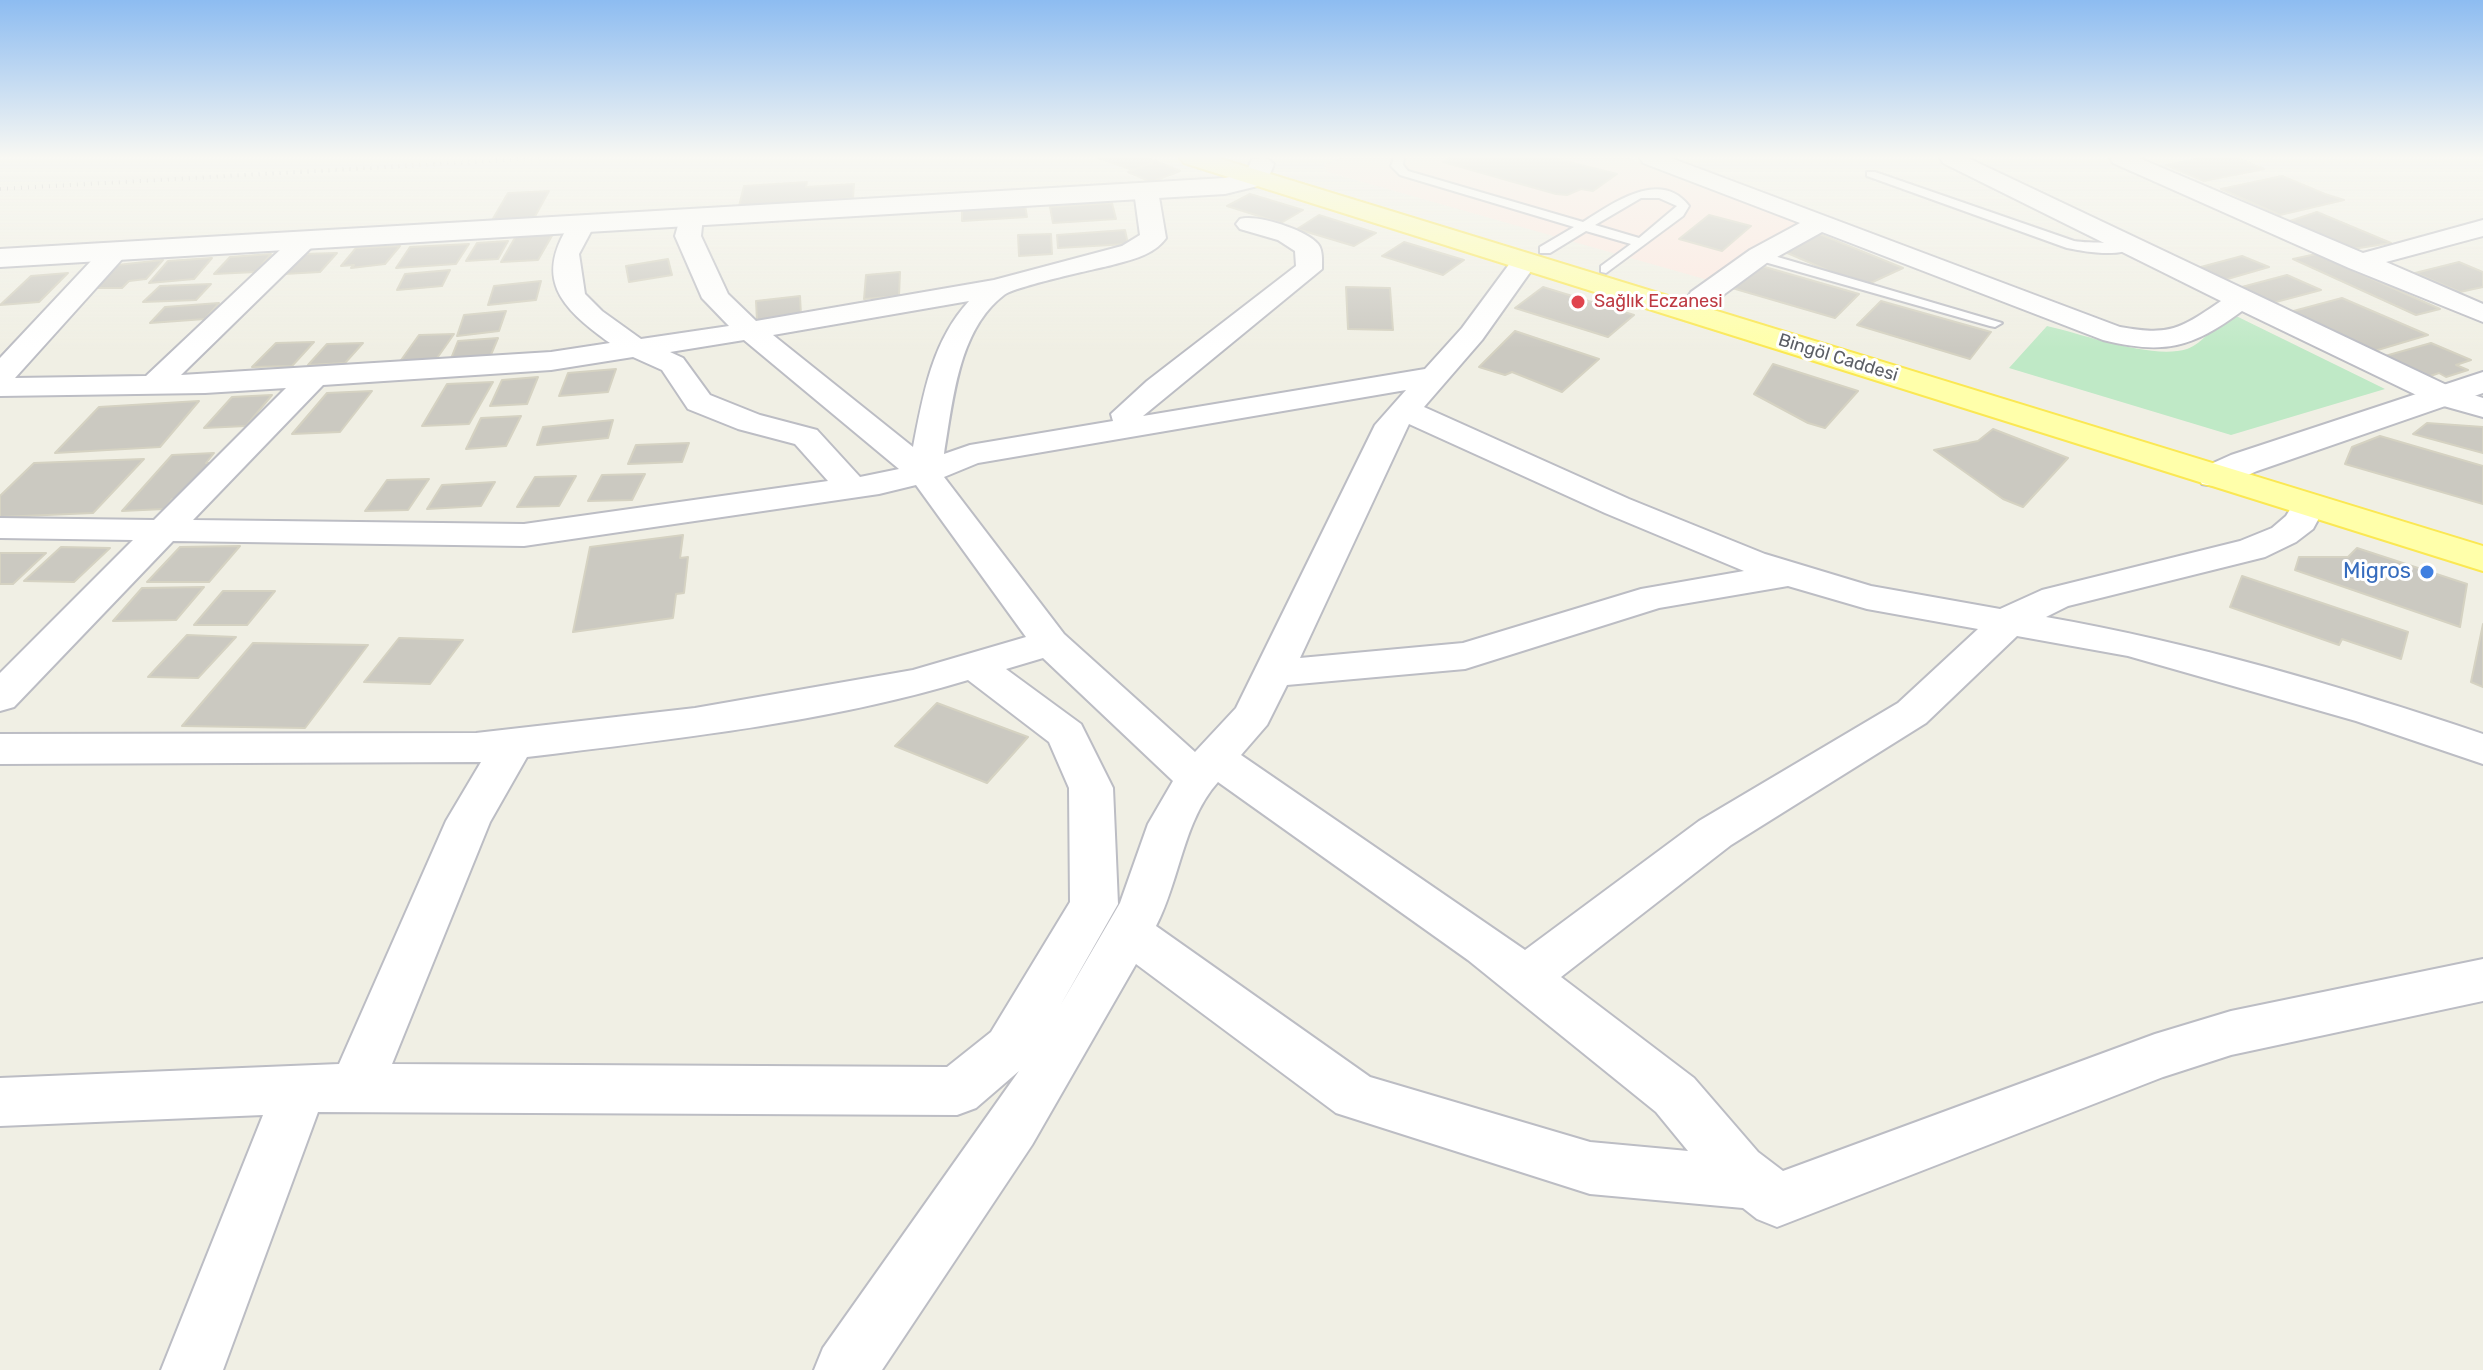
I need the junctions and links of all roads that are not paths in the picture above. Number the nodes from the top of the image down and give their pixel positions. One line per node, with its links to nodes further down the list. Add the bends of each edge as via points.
1 (610, 222): 12 (street)
2 (690, 222): 30 (street, via 688,236 716,298)
3 (1151, 222): 25 (street, via 1153,238 1131,252)
4 (1428, 222): 20 (main road, Bingöl Caddesi)
5 (1573, 222): 14 (lane)
6 (1593, 222): 14 (lane)
7 (1667, 222): 17 (lane)
8 (2007, 222): 18 (lane, via 2072,245)
9 (2082, 222): 18 (street)
10 (2267, 222): 23 (street)
11 (1820, 223): 21 (street); 27 (street, via 2128,338 2185,339)
12 (582, 224): 16 (street); 31 (street, via 566,254 572,296)
13 (1249, 224): 41 (street, via 1287,235 1308,248 1309,269 1127,414)
14 (1587, 226): 17 (lane); 20 (lane)
15 (2483, 228): 23 (street)
16 (307, 238): 19 (street); 36 (street)
17 (1639, 242): 24 (lane)
18 (2131, 246): 27 (street)
19 (115, 251): 22 (street); 32 (street)
20 (1535, 256): 24 (main road, Bingöl Caddesi); 33 (street); 42 (main road, Bingöl Caddesi)
21 (1759, 256): 26 (street); 29 (lane)
22 (0, 258)
23 (2358, 262): 28 (street)
24 (1606, 269): 26 (main road, Bingöl Caddesi)
25 (996, 288): 30 (street); 43 (street, via 966,321 942,376)
26 (1701, 298): 42 (main road, Bingöl Caddesi)
27 (2240, 300): 38 (street)
28 (2483, 314)
29 (1995, 323)
30 (750, 331): 31 (street); 43 (street)
31 (634, 347): 34 (street, via 551,361); 44 (street, via 673,364 699,402 806,437)
32 (0, 376)
33 (1434, 376): 40 (street); 41 (street)
34 (314, 377): 36 (street); 47 (street)
35 (2483, 382): 38 (street)
36 (154, 385): 37 (street)
37 (0, 387)
38 (2444, 396): 39 (street); 42 (street)
39 (2483, 408)
40 (1404, 410): 50 (street, via 1617,506); 54 (street, via 1391,425)
41 (1130, 428): 43 (street, via 970,455)
42 (2230, 469): 45 (main road, Bingöl Caddesi); 48 (main road, Bingöl Caddesi)
43 (924, 473): 44 (street); 52 (street)
44 (852, 488): 47 (street, via 524,535)
45 (2309, 505): 49 (main road, Bingöl Caddesi); 51 (street, via 2301,522 2252,549 2055,598)
46 (0, 528): 47 (street)
47 (165, 528): 55 (street)
48 (2483, 536)
49 (2483, 559)
50 (1792, 574): 51 (street, via 1867,597); 54 (street, via 1654,597 1465,656)
51 (2007, 623): 58 (street, via 2130,644 2370,711); 61 (street, via 1912,713 1715,833)
52 (1050, 643): 53 (street); 59 (street)
53 (974, 665): 56 (street, via 914,683 695,722); 63 (street, via 1066,734 1091,788 1094,904 1009,1048 957,1091)
54 (1273, 673): 59 (street, via 1253,715)
55 (0, 697)
56 (514, 743): 57 (street, via 460,748); 63 (street, via 468,821)
57 (0, 749)
58 (2483, 749)
59 (1205, 768): 60 (street, via 1170,824 1143,905); 61 (street, via 1485,946)
60 (1128, 932): 66 (street, via 1355,1096 1590,1168); 68 (street, via 1013,1128)
61 (1525, 977): 66 (street, via 1675,1095)
62 (2483, 980): 66 (street, via 2307,1015 2155,1057 1777,1200)
63 (356, 1087): 64 (street)
64 (300, 1089): 65 (street); 67 (street)
65 (0, 1102)
66 (1755, 1183)
67 (192, 1370)
68 (845, 1370)

